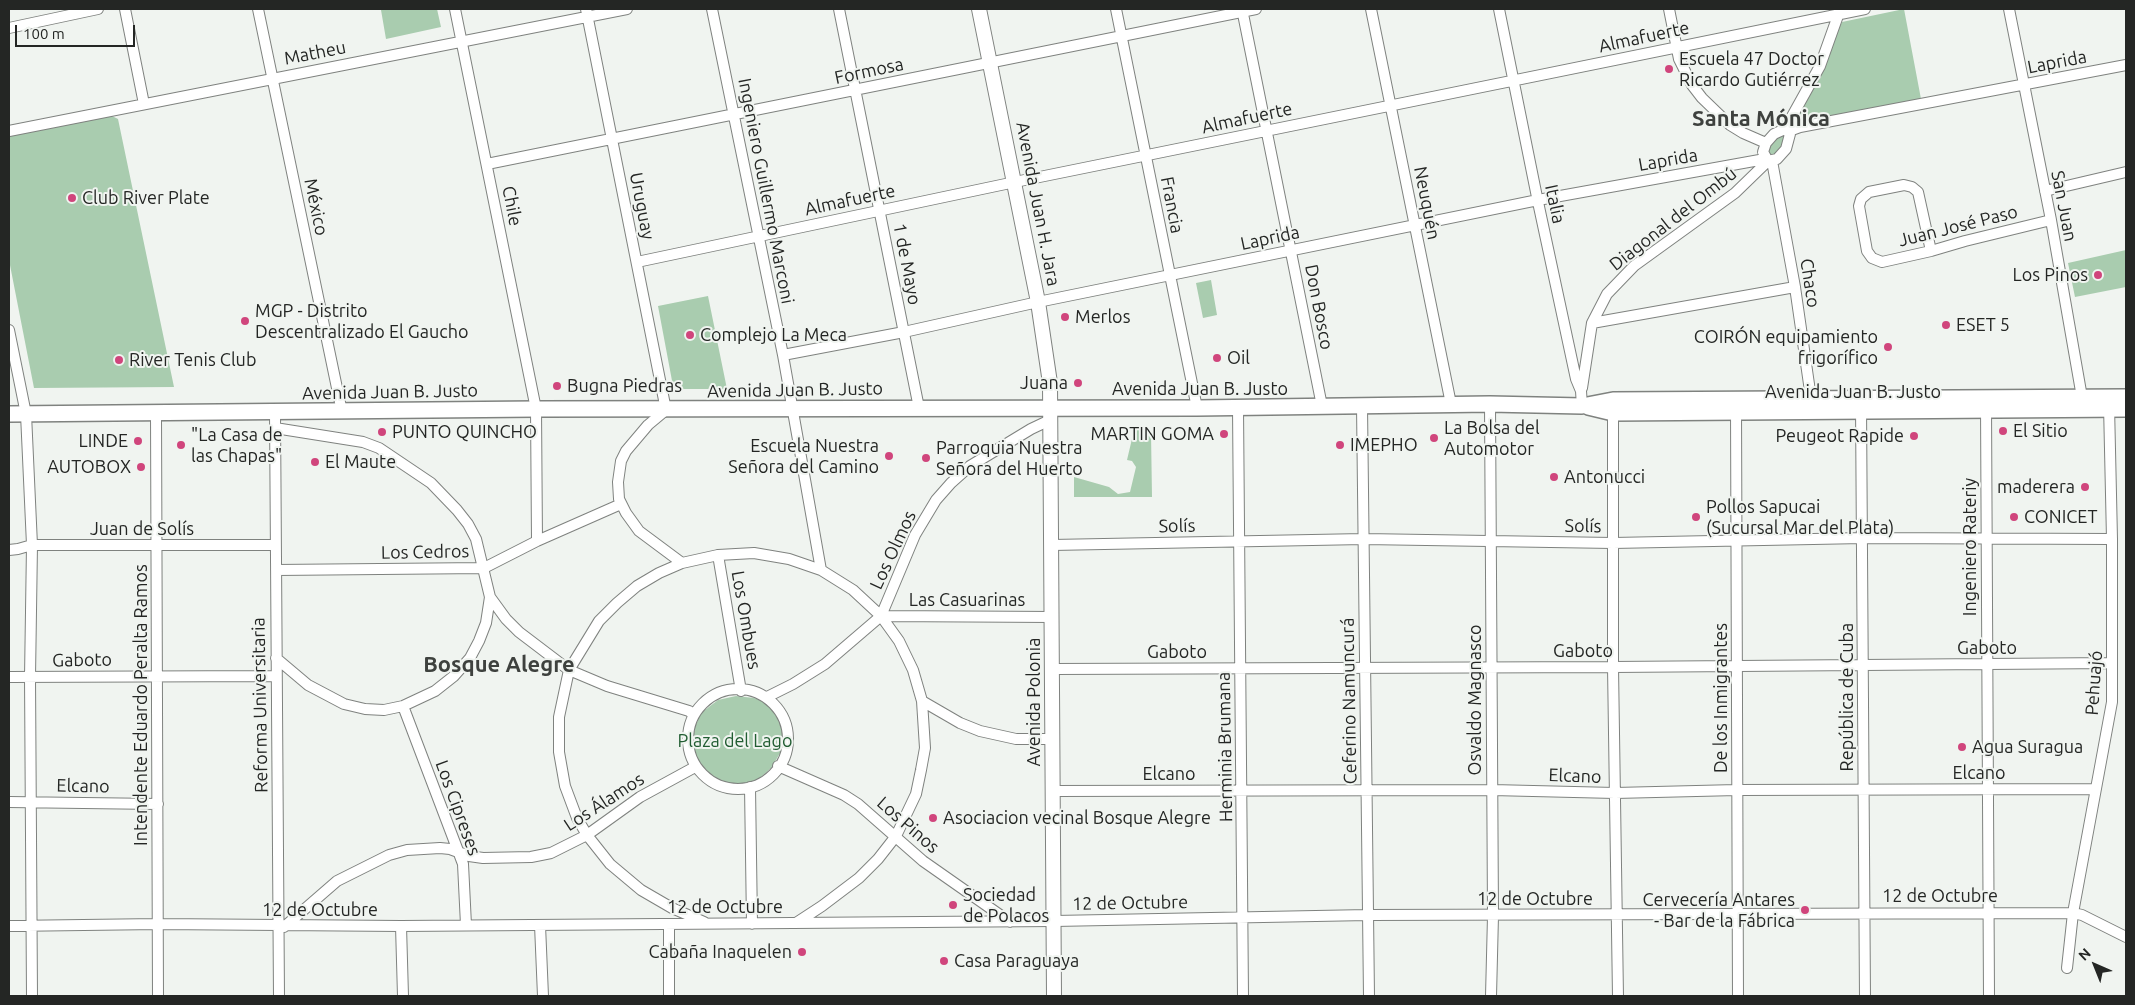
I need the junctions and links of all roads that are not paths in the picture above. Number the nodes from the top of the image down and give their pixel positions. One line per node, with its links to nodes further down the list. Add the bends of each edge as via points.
1 (98, 9): 21 (street)
2 (125, 9): 31 (street)
3 (258, 9): 27 (street, México)
4 (455, 9): 23 (street, Chile)
5 (627, 9): 19 (street, Matheu)
6 (712, 9): 33 (street, Ingeniero Guillermo Marconi)
7 (839, 9): 30 (street, 1 de Mayo)
8 (979, 9): 25 (main road, Avenida Juan H. Jara)
9 (1116, 9): 22 (street, Francia)
10 (1256, 9): 17 (street, Formosa)
11 (1371, 9): 32 (street, Neuquén)
12 (1499, 9): 28 (street, Italia)
13 (1669, 9): 24 (street)
14 (1806, 9): 20 (street)
15 (1865, 9): 18 (street, Almafuerte)
16 (2008, 9): 29 (street, San Juan)
17 (1242, 10): 22 (street, Formosa); 36 (street, Don Bosco)
18 (1839, 11): 20 (street, Almafuerte); 34 (street, Diagonal del Ombú, via 1820,66)
19 (586, 13): 23 (street, Matheu); 37 (street, Uruguay)
20 (1809, 20): 24 (street, Almafuerte)
21 (9, 28)
22 (1121, 36): 25 (street, Formosa); 39 (street, Francia)
23 (461, 41): 27 (street, Matheu); 41 (street, Chile)
24 (1676, 47): 28 (street, Almafuerte); 38 (street, via 1684,72 1702,98 1730,125)
25 (990, 63): 30 (street, Formosa); 43 (main road, Avenida Juan H. Jara)
26 (2126, 65): 29 (street, Laprida)
27 (273, 78): 31 (street, Matheu); 80 (street, México)
28 (1514, 80): 32 (street, Almafuerte); 45 (street, Italia)
29 (2024, 85): 34 (street, Laprida); 44 (street, San Juan)
30 (856, 90): 33 (street, Formosa); 46 (street, 1 de Mayo)
31 (144, 104): 35 (street, Matheu)
32 (1391, 105): 36 (street, Almafuerte); 48 (street, Neuquén)
33 (734, 115): 37 (street, Formosa); 49 (street, Ingeniero Guillermo Marconi)
34 (1787, 130): 38 (street, Diagonal del Ombú, via 1774,134); 40 (street, Diagonal del Ombú, via 1789,141 1786,149 1781,156)
35 (9, 131)
36 (1267, 131): 39 (street, Almafuerte); 50 (street, Don Bosco)
37 (612, 140): 41 (street, Formosa); 52 (street, Uruguay)
38 (1766, 143): 40 (street, via 1762,152)
39 (1145, 156): 43 (street, Almafuerte); 53 (street, Francia)
40 (1768, 160): 45 (street, Laprida); 54 (street, Chaco); 56 (street, Diagonal del Ombú, via 1735,193 1618,281 1602,301)
41 (487, 164): 75 (street, Chile)
42 (2126, 172): 44 (street)
43 (1015, 182): 46 (street, Almafuerte); 55 (main road, Avenida Juan H. Jara)
44 (2045, 191): 47 (street, San Juan)
45 (1538, 200): 48 (street, Laprida); 61 (street, Italia)
46 (880, 210): 49 (street, Almafuerte); 58 (street, 1 de Mayo)
47 (2051, 220): 51 (street, Juan José Paso); 62 (street, San Juan)
48 (1415, 225): 50 (street, Laprida); 64 (street, Neuquén)
49 (758, 236): 52 (street, Almafuerte); 59 (street, Ingeniero Guillermo Marconi)
50 (1291, 251): 53 (street, Laprida); 70 (street, Don Bosco)
51 (1931, 251): 51 (street, Juan José Paso, via 1918,192 1912,186 1869,192 1862,198 1859,206 1867,251 1872,258 1882,262)
52 (636, 262): 78 (street, Uruguay)
53 (1170, 276): 55 (street, Laprida); 73 (street, Francia)
54 (1795, 287): 56 (street); 68 (street, Chaco)
55 (1038, 302): 58 (street, Laprida); 85 (main road, Avenida Juan H. Jara, via 1050,383)
56 (1592, 323): 61 (street, Diagonal del Ombú)
57 (9, 330): 84 (street)
58 (904, 332): 59 (street, Laprida); 72 (street, 1 de Mayo)
59 (782, 355): 76 (street, Ingeniero Guillermo Marconi)
60 (2126, 397): 63 (main road, Avenida Juan B. Justo)
61 (1581, 398): 65 (main road, Avenida Juan B. Justo); 67 (main road, Avenida Juan B. Justo); 81 (main road, Avenida Juan B. Justo)
62 (2083, 403): 63 (main road, Avenida Juan B. Justo); 66 (main road, Avenida Juan B. Justo)
63 (2109, 403): 77 (main road, Avenida Juan B. Justo); 92 (street, Pehuajó)
64 (1451, 404): 65 (main road, Avenida Juan B. Justo); 71 (main road, Avenida Juan B. Justo)
65 (1490, 404): 93 (street, Osvaldo Magnasco)
66 (1986, 404): 69 (main road, Avenida Juan B. Justo); 89 (street, Ingeniero Rateriy)
67 (1736, 405): 68 (main road, Avenida Juan B. Justo); 81 (main road, Avenida Juan B. Justo); 91 (street, De los Inmigrantes)
68 (1812, 405): 69 (main road, Avenida Juan B. Justo)
69 (1861, 405): 88 (street, República de Cuba)
70 (1322, 406): 71 (main road, Avenida Juan B. Justo); 74 (main road, Avenida Juan B. Justo)
71 (1362, 406): 90 (street, Ceferino Namuncurá)
72 (919, 408): 76 (main road, Avenida Juan B. Justo); 85 (main road, Avenida Juan B. Justo)
73 (1197, 408): 74 (main road, Avenida Juan B. Justo); 85 (main road, Avenida Juan B. Justo)
74 (1238, 408): 95 (street, Herminia Brumana)
75 (536, 409): 78 (main road, Avenida Juan B. Justo); 80 (main road, Avenida Juan B. Justo); 94 (street, Chile)
76 (792, 409): 78 (main road, Avenida Juan B. Justo); 106 (street, Ingeniero Guillermo Marconi)
77 (2126, 409)
78 (666, 410): 87 (street, via 634,440 621,461 618,482)
79 (275, 412): 80 (main road, Avenida Juan B. Justo); 82 (main road, Avenida Juan B. Justo); 86 (street, Reforma Universitaria)
80 (342, 412)
81 (1614, 412): 96 (street)
82 (156, 413): 84 (main road, Avenida Juan B. Justo); 98 (street, Intendente Eduardo Peralta Ramos)
83 (9, 414): 84 (main road, Avenida Juan B. Justo)
84 (26, 414): 97 (street)
85 (1050, 414): 100 (main road, Avenida Polonia); 108 (street, Los Olmos, via 970,466 936,500 915,535)
86 (275, 428): 99 (street, Reforma Universitaria); 104 (street, via 363,442 379,448 417,472 468,524)
87 (621, 504): 94 (street, Los Cedros); 103 (street, via 639,531)
88 (1863, 538): 89 (street, Solís); 91 (street, Solís); 113 (street, República de Cuba)
89 (1986, 538): 92 (street, Solís); 112 (street, Ingeniero Rateriy)
90 (1364, 539): 93 (street, Solís); 95 (street, Solís); 115 (street, Ceferino Namuncurá)
91 (1736, 539): 96 (street, Solís); 114 (street, De los Inmigrantes)
92 (2112, 539): 111 (street, Pehuajó)
93 (1490, 540): 96 (street, Solís); 116 (street, Osvaldo Magnasco)
94 (537, 541): 104 (street, Los Cedros)
95 (1240, 541): 100 (street, Solís); 117 (street, Herminia Brumana)
96 (1613, 543): 118 (street)
97 (32, 545): 98 (street, Juan de Solís); 101 (street, Juan de Solís); 124 (street)
98 (156, 545): 99 (street, Juan de Solís); 121 (street, Intendente Eduardo Peralta Ramos)
99 (276, 545): 105 (street, Reforma Universitaria)
100 (1052, 545): 109 (main road, Avenida Polonia)
101 (9, 550)
102 (718, 554): 103 (street); 106 (street, via 772,555); 125 (street, Los Ombues)
103 (682, 563): 120 (street, via 637,586 617,603 599,621)
104 (484, 568): 105 (street, Los Cedros); 107 (street)
105 (276, 570): 110 (street, Reforma Universitaria)
106 (821, 570): 108 (street, via 853,590)
107 (490, 597): 120 (street, via 519,632); 128 (street, via 486,623 470,658 435,691)
108 (881, 616): 109 (street, Las Casuarinas); 126 (street, Los Olmos, via 825,664); 127 (street, via 914,670)
109 (1052, 617): 119 (main road, Avenida Polonia)
110 (276, 658): 122 (street, Reforma Universitaria); 128 (street, via 308,685 344,704 384,710)
111 (2112, 663): 112 (street, Gaboto); 134 (street, Pehuajó, via 2112,702)
112 (1987, 664): 113 (street, Gaboto); 140 (street, Ingeniero Rateriy)
113 (1863, 665): 114 (street, Gaboto); 139 (street, República de Cuba)
114 (1737, 666): 118 (street, Gaboto); 138 (street, De los Inmigrantes)
115 (1365, 667): 116 (street, Gaboto); 117 (street, Gaboto); 136 (street, Ceferino Namuncurá)
116 (1491, 667): 118 (street, Gaboto); 137 (street, Osvaldo Magnasco)
117 (1240, 668): 119 (street, Gaboto); 135 (street, Herminia Brumana)
118 (1613, 668): 142 (street)
119 (1053, 669): 130 (main road, Avenida Polonia)
120 (569, 670): 129 (street, via 614,689); 146 (street, via 560,717 559,752 565,786)
121 (157, 676): 122 (street, Gaboto); 124 (street, Gaboto); 145 (street, Intendente Eduardo Peralta Ramos)
122 (276, 676): 169 (street, Reforma Universitaria)
123 (9, 677): 124 (street, Gaboto)
124 (30, 677): 144 (street)
125 (741, 691): 126 (street); 129 (street, via 714,696)
126 (767, 697): 131 (street, via 783,716 789,732 789,742)
127 (922, 701): 130 (street, via 980,731 1016,739); 147 (street, via 925,748 922,770 916,794)
128 (403, 706): 148 (street, Los Cipreses)
129 (694, 715): 132 (street, via 687,741)
130 (1053, 739): 141 (main road, Avenida Polonia)
131 (778, 766): 133 (street, via 764,780); 147 (street, Los Pinos, via 844,795)
132 (695, 767): 133 (street, via 721,786); 146 (street, Los Álamos, via 640,797)
133 (750, 787): 163 (street)
134 (2095, 789): 140 (street, Elcano); 151 (street, Pehuajó)
135 (1242, 790): 136 (street, Elcano); 141 (street, Elcano); 156 (street, Herminia Brumana)
136 (1367, 790): 137 (street, Elcano); 153 (street, Ceferino Namuncurá)
137 (1492, 790): 142 (street, Elcano); 154 (street, Osvaldo Magnasco)
138 (1737, 790): 139 (street, Elcano); 142 (street, Elcano); 152 (street, De los Inmigrantes)
139 (1864, 790): 140 (street, Elcano); 150 (street, República de Cuba)
140 (1988, 790): 149 (street, Ingeniero Rateriy)
141 (1053, 791): 158 (main road, Avenida Polonia)
142 (1615, 793): 155 (street)
143 (9, 802): 144 (street, Elcano)
144 (31, 802): 145 (street, Elcano); 166 (street)
145 (158, 804): 160 (street, Intendente Eduardo Peralta Ramos)
146 (587, 835): 148 (street, Los Álamos, via 531,857 484,858); 162 (street, via 610,864 636,886 672,908)
147 (896, 836): 157 (street, Los Pinos, via 923,861); 159 (street, via 859,878)
148 (459, 852): 168 (street, Los Cipreses, via 464,877); 169 (street, Los Álamos, via 425,848 373,862 337,881)
149 (1988, 912): 150 (street, 12 de Octubre); 151 (street, 12 de Octubre); 185 (street, Ingeniero Rateriy)
150 (1864, 913): 152 (street, 12 de Octubre); 184 (street, República de Cuba)
151 (2073, 913): 170 (street, 12 de Octubre); 171 (street, Pehuajó)
152 (1738, 914): 155 (street, 12 de Octubre); 183 (street, De los Inmigrantes)
153 (1368, 915): 154 (street, 12 de Octubre); 156 (street, 12 de Octubre); 180 (street, Ceferino Namuncurá)
154 (1493, 916): 155 (street, 12 de Octubre); 181 (street, Osvaldo Magnasco)
155 (1618, 916): 182 (street)
156 (1243, 917): 158 (street, 12 de Octubre); 179 (street, Herminia Brumana)
157 (1010, 922): 158 (street, 12 de Octubre); 159 (street, 12 de Octubre)
158 (1054, 922): 178 (main road, Avenida Polonia)
159 (795, 923): 163 (street, 12 de Octubre)
160 (158, 924): 166 (street, 12 de Octubre); 169 (street, 12 de Octubre); 173 (street, Intendente Eduardo Peralta Ramos)
161 (669, 924): 162 (street, 12 de Octubre); 164 (street, 12 de Octubre); 177 (street)
162 (708, 924): 163 (street, 12 de Octubre)
163 (752, 924)
164 (540, 925): 168 (street, 12 de Octubre); 176 (street)
165 (9, 926): 166 (street, 12 de Octubre)
166 (32, 926): 172 (street)
167 (401, 926): 168 (street, 12 de Octubre); 169 (street, 12 de Octubre); 175 (street)
168 (466, 926)
169 (281, 927): 174 (street, Reforma Universitaria)
170 (2126, 937)
171 (2067, 968)
172 (32, 996)
173 (158, 996)
174 (279, 996)
175 (403, 996)
176 (542, 996)
177 (669, 996)
178 (1054, 996)
179 (1243, 996)
180 (1369, 996)
181 (1491, 996)
182 (1618, 996)
183 (1738, 996)
184 (1865, 996)
185 (1989, 996)

